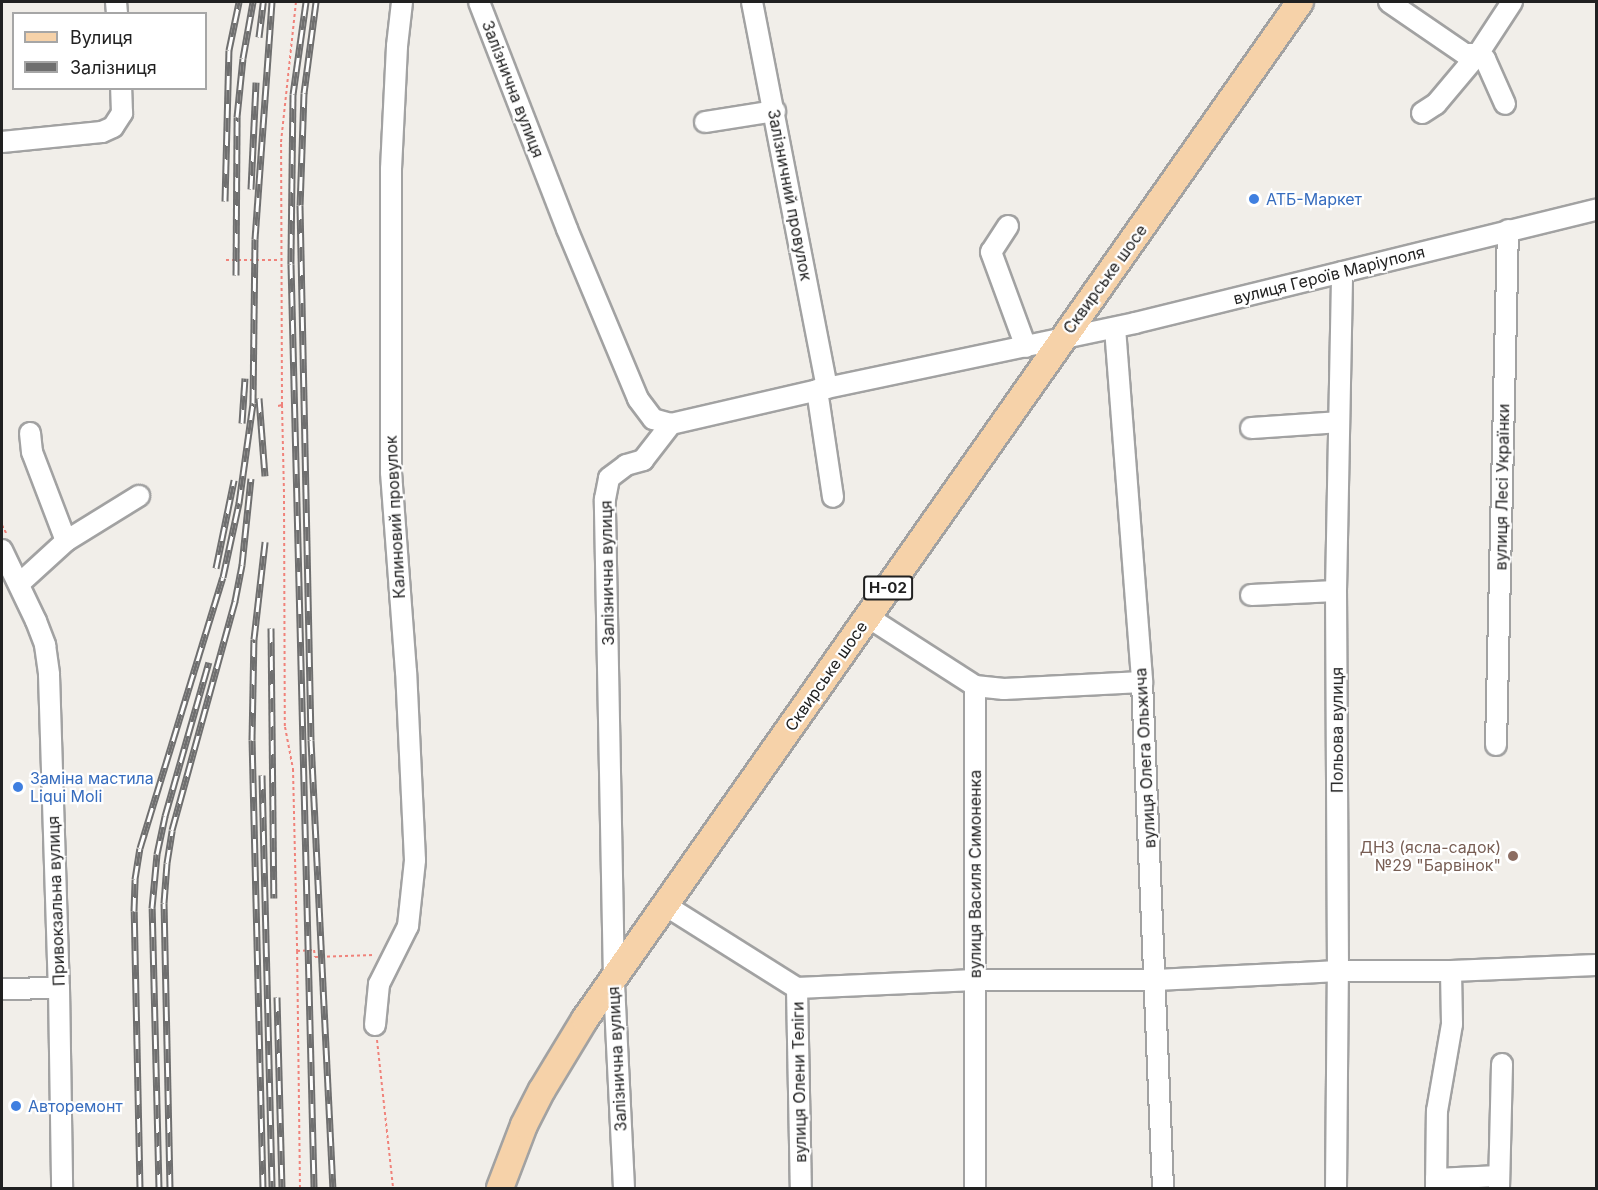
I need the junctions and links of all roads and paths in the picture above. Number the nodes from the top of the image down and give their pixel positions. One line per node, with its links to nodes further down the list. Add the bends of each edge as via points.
1 (296, 2): 19 (path, via 281,142)
2 (402, 2): 42 (street, Калиновий провулок, via 391,169 391,472 415,860 408,926)
3 (479, 2): 26 (street, Залізнична вулиця, via 638,399 653,419)
4 (752, 2): 11 (street, Залізничний провулок)
5 (1300, 2): 22 (main road, Сквирське шосе / Н-02)
6 (1389, 2): 8 (street, via 1465,54)
7 (1512, 2): 8 (street)
8 (1478, 54): 10 (street, via 1485,58); 12 (street, via 1436,104)
9 (120, 90): 14 (street, via 122,113 113,127 102,132)
10 (1505, 104)
11 (775, 111): 13 (street); 24 (street, Залізничний провулок)
12 (1422, 113)
13 (705, 122)
14 (2, 142)
15 (1596, 210): 17 (street, вулиця Героїв Маріуполя)
16 (1008, 226): 23 (street, via 991,252)
17 (1508, 230): 20 (street, вулиця Героїв Маріуполя); 39 (street, вулиця Лесі Українки)
18 (226, 260): 19 (path)
19 (280, 260): 41 (path, via 285,727 293,769)
20 (1342, 272): 21 (street, вулиця Героїв Маріуполя); 25 (street, Польова вулиця)
21 (1114, 328): 22 (street, вулиця Героїв Маріуполя); 37 (street, вулиця Олега Ольжича)
22 (1062, 340): 23 (street); 36 (main road, Сквирське шосе / Н-02)
23 (1026, 347): 24 (street)
24 (822, 389): 26 (street); 30 (street, Залізничний провулок)
25 (1338, 422): 27 (street); 34 (street, Польова вулиця)
26 (671, 424): 48 (street, Залізнична вулиця, via 643,460 626,465 609,478 605,499)
27 (1251, 428)
28 (30, 433): 31 (street, via 32,452)
29 (139, 496): 31 (street)
30 (833, 497)
31 (66, 541): 33 (street)
32 (2, 550): 33 (street, Привокзальна вулиця)
33 (10, 586): 49 (street, Привокзальна вулиця, via 45,645 49,675)
34 (1336, 591): 35 (street); 44 (street, Польова вулиця)
35 (1251, 595)
36 (868, 617): 38 (street); 40 (main road, Сквирське шосе / Н-02)
37 (1142, 682): 38 (street, via 1004,689); 47 (street, вулиця Олега Ольжича)
38 (975, 686): 46 (street, вулиця Василя Симоненка)
39 (1496, 745)
40 (665, 905): 48 (main road, Сквирське шосе / Н-02); 50 (street, вулиця Олени Теліги)
41 (297, 951): 42 (path, via 314,950 315,957); 57 (path)
42 (395, 952): 52 (street, Калиновий провулок, via 379,984)
43 (1596, 965): 45 (street)
44 (1338, 970): 45 (street); 47 (street); 64 (street, Польова вулиця)
45 (1450, 970): 55 (street, via 1452,1024 1437,1111)
46 (975, 980): 47 (street); 50 (street); 62 (street, вулиця Василя Симоненка)
47 (1156, 980): 63 (street, вулиця Олега Ольжича)
48 (614, 981): 59 (main road, Сквирське шосе / Н-02, via 562,1054 542,1090); 60 (street, Залізнична вулиця)
49 (59, 988): 51 (street); 56 (street, Привокзальна вулиця)
50 (796, 988): 61 (street, вулиця Олени Теліги)
51 (2, 989)
52 (375, 1025): 58 (path)
53 (1502, 1064): 54 (street)
54 (1499, 1182): 55 (street)
55 (1436, 1184)
56 (62, 1188)
57 (300, 1188)
58 (393, 1188)
59 (500, 1188)
60 (624, 1188)
61 (801, 1188)
62 (975, 1188)
63 (1163, 1188)
64 (1336, 1188)

